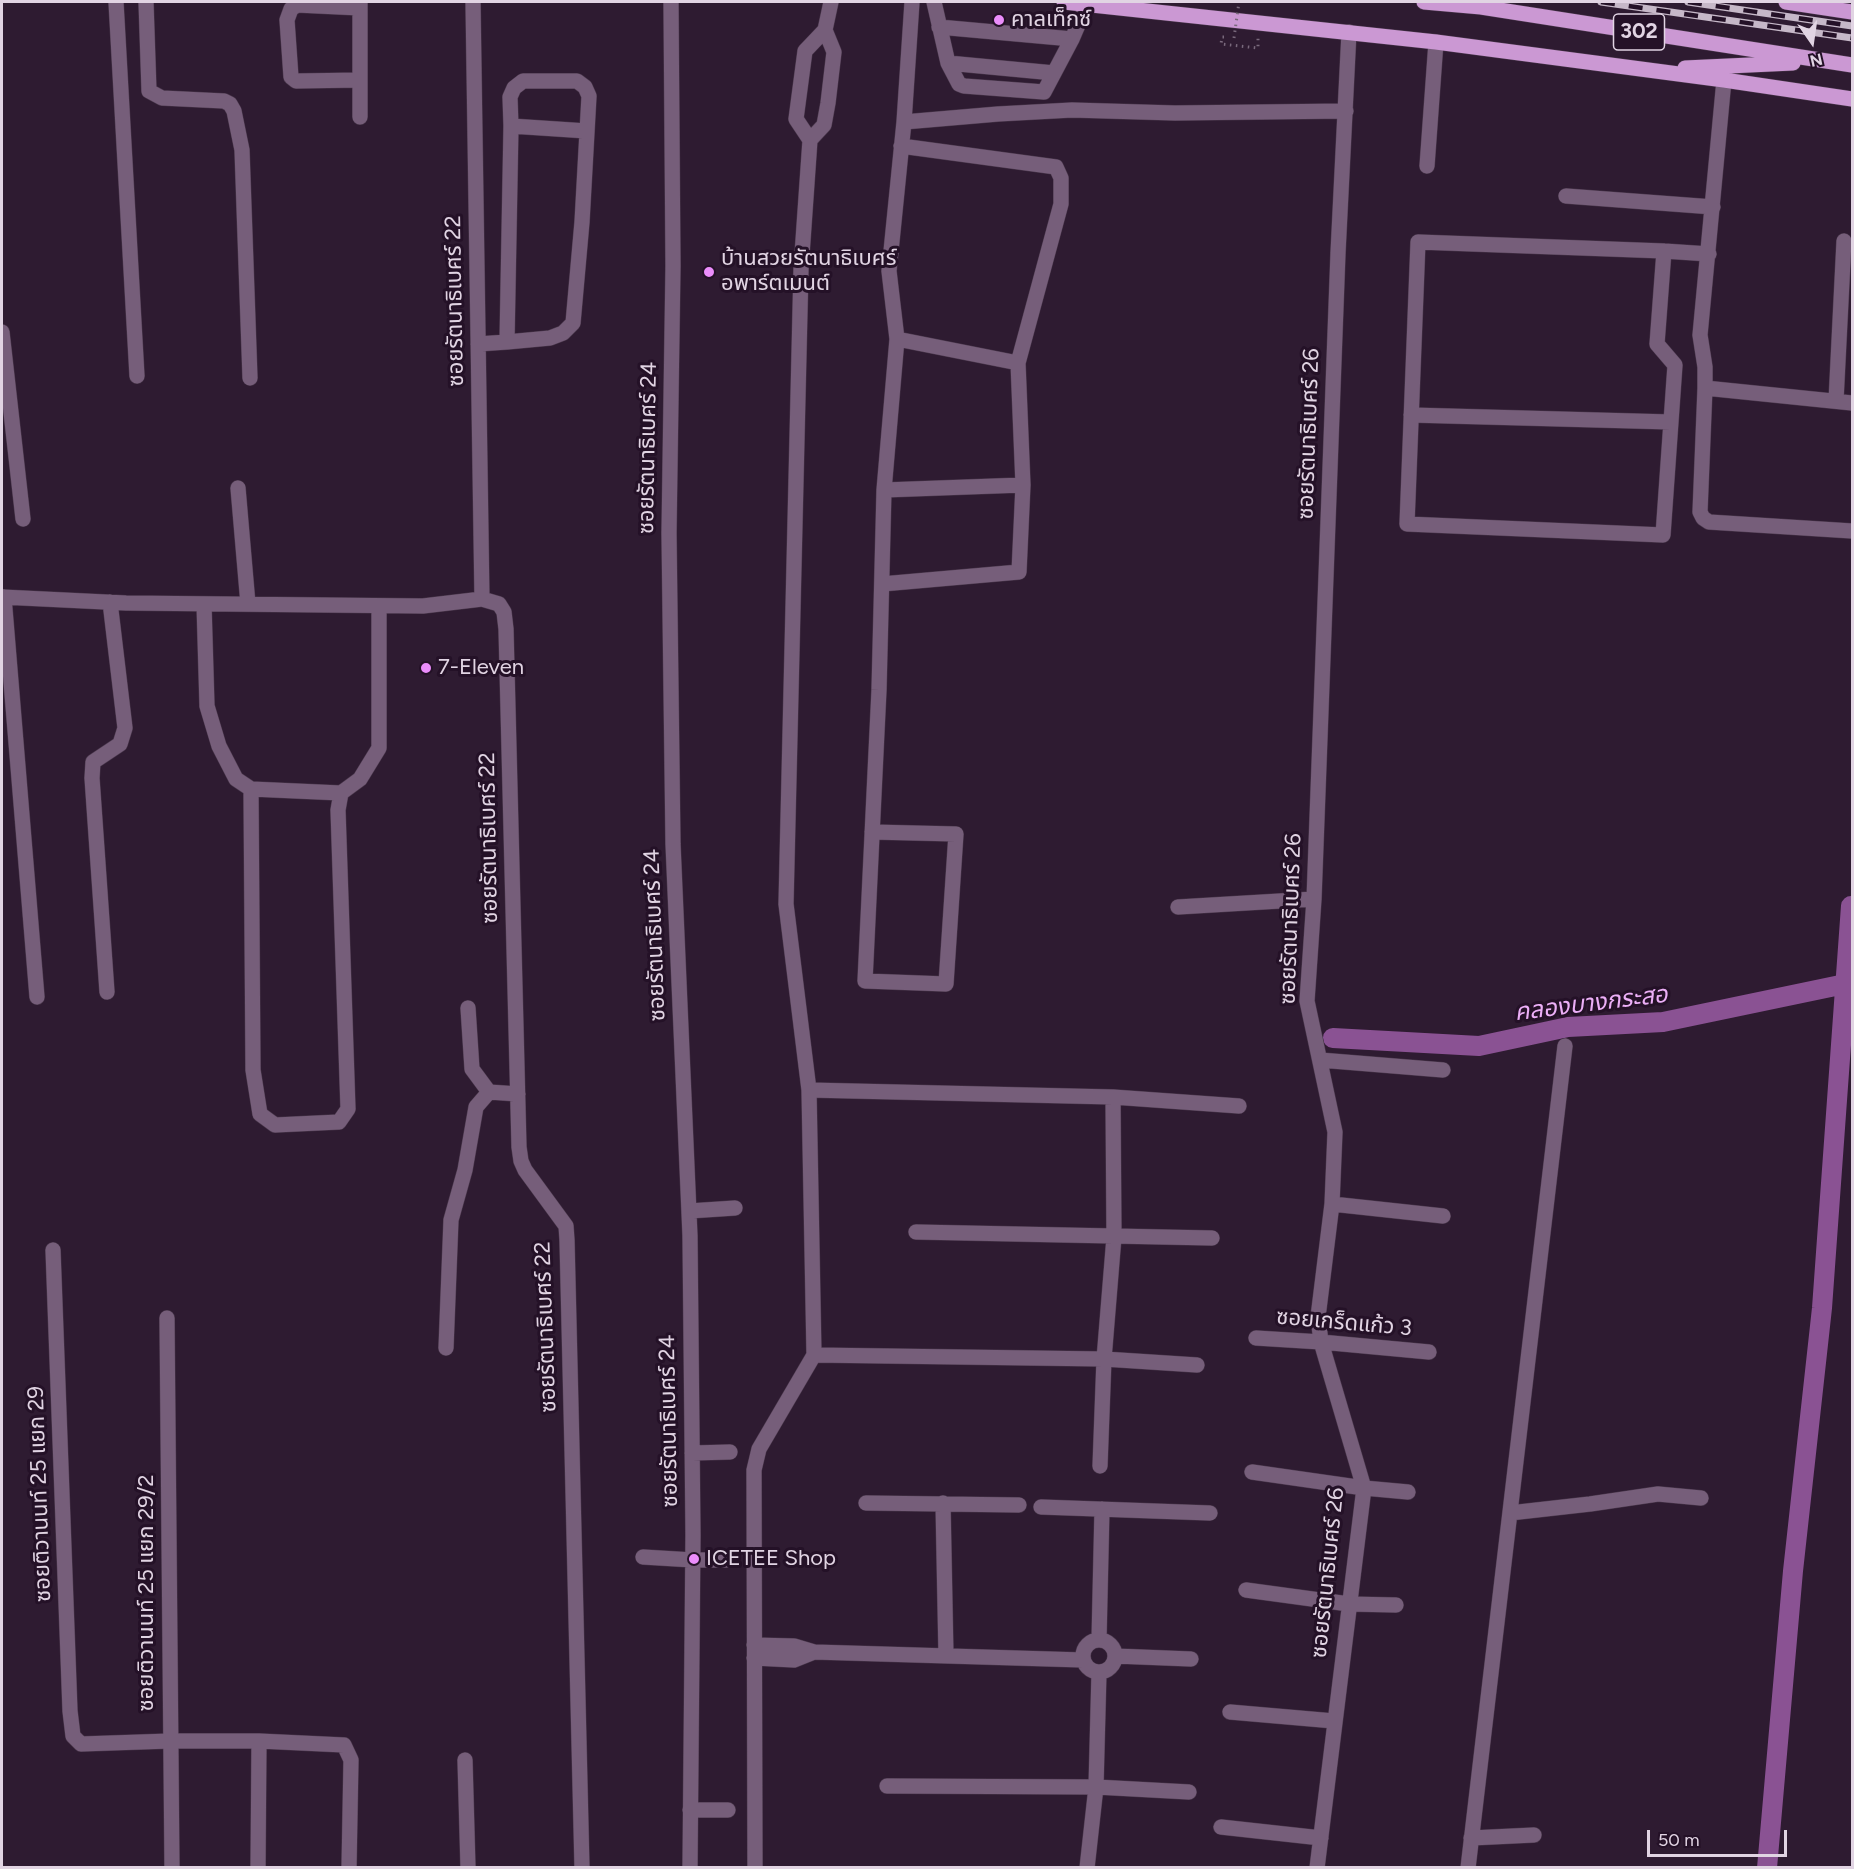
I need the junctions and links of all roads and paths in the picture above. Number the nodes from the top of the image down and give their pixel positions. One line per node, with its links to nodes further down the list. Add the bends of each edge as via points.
1 (116, 2): 47 (street)
2 (146, 2): 48 (street, via 149,91 162,98 224,101 234,111 242,150)
3 (473, 2): 45 (street, ซอยรัตนาธิเบศร์ 22)
4 (671, 2): 84 (street, ซอยรัตนาธิเบศร์ 24, via 669,545 673,844)
5 (831, 2): 16 (street)
6 (912, 2): 31 (street)
7 (934, 2): 15 (street)
8 (1064, 2): 12 (main road, 302)
9 (1239, 2): 20 (path, bridge, via 1234,38 1222,37 1221,45)
10 (1424, 2): 21 (main road, 302, via 1481,7)
11 (1786, 2): 14 (main road)
12 (1087, 4): 17 (main road, 302); 18 (street)
13 (360, 5): 26 (street); 26 (street, via 297,5 287,20 291,77 296,81)
14 (1852, 12)
15 (939, 27): 18 (street); 22 (street)
16 (825, 30): 34 (street, via 834,52 828,103 824,125); 34 (street, via 805,51 802,73 796,119)
17 (1349, 32): 19 (main road, 302); 29 (street, ซอยรัตนาธิเบศร์ 26)
18 (1072, 39): 25 (street)
19 (1436, 42): 24 (main road, 302); 36 (street)
20 (1258, 48)
21 (1826, 61): 23 (main road, 302); 24 (main road)
22 (948, 63): 25 (street); 25 (street, via 955,80 964,87 1044,92)
23 (1852, 65)
24 (1648, 70): 27 (main road, 302)
25 (1054, 73)
26 (360, 80): 30 (street)
27 (1724, 80): 28 (main road, 302); 38 (street)
28 (1852, 99)
29 (1346, 111): 31 (street, via 1072,110); 69 (street, ซอยรัตนาธิเบศร์ 26)
30 (360, 117)
31 (904, 122): 35 (street)
32 (511, 126): 33 (street); 33 (street, via 510,97 523,81 577,81 588,96); 44 (street)
33 (587, 131): 44 (street, via 573,323 550,338)
34 (810, 140): 77 (street, via 801,270 786,904)
35 (901, 146): 43 (street, via 889,271); 46 (street, via 1056,167 1061,178 1061,204)
36 (1427, 166)
37 (1566, 196): 38 (street)
38 (1713, 207): 41 (street)
39 (1844, 242): 50 (street)
40 (1664, 251): 41 (street); 52 (street, via 1418,242); 53 (street, via 1657,344 1675,365)
41 (1709, 254): 49 (street, via 1700,335)
42 (2, 332): 57 (street)
43 (897, 339): 46 (street); 56 (street)
44 (507, 342): 45 (street)
45 (478, 344): 61 (street, ซอยรัตนาธิเบศร์ 22)
46 (1018, 363): 54 (street)
47 (137, 376)
48 (250, 378)
49 (1705, 388): 50 (street); 58 (street, via 1700,512 1703,518 1709,522)
50 (1836, 401): 51 (street)
51 (1852, 403)
52 (1411, 415): 53 (street); 53 (street, via 1407,525 1664,535)
53 (1671, 422)
54 (1023, 485): 56 (street); 59 (street, via 1019,572)
55 (238, 488): 64 (street)
56 (884, 490): 59 (street)
57 (23, 519)
58 (1852, 531)
59 (882, 584): 68 (street)
60 (3, 597): 62 (street); 72 (street)
61 (482, 599): 65 (street); 79 (street, ซอยรัตนาธิเบศร์ 22, via 499,604 506,629)
62 (111, 602): 63 (street); 71 (street, via 125,728 120,744 93,762 92,778)
63 (204, 604): 64 (street); 66 (street, via 207,706 219,746 236,779)
64 (248, 604): 65 (street)
65 (379, 606): 67 (street, via 379,748 360,779)
66 (251, 789): 67 (street); 67 (street, via 253,1070 260,1114 275,1125 339,1122 348,1109 338,810)
67 (341, 793)
68 (872, 832): 68 (street, via 865,981 946,984 956,834)
69 (1314, 899): 70 (street); 75 (street, ซอยรัตนาธิเบศร์ 26, via 1307,1001)
70 (1178, 907)
71 (107, 992)
72 (37, 997)
73 (468, 1008): 78 (street, via 472,1069)
74 (1565, 1046): 111 (street)
75 (1320, 1060): 76 (street); 82 (street, ซอยรัตนาธิเบศร์ 26, via 1335,1132)
76 (1443, 1070)
77 (809, 1090): 80 (street); 95 (street)
78 (489, 1092): 79 (street); 93 (street, via 476,1107 451,1220)
79 (518, 1094): 143 (street, ซอยรัตนาธิเบศร์ 22, via 521,1161 566,1227)
80 (1113, 1097): 81 (street); 87 (street)
81 (1239, 1106)
82 (1332, 1204): 85 (street); 92 (street, ซอยรัตนาธิเบศร์ 26, via 1318,1317)
83 (735, 1208): 84 (street)
84 (689, 1211): 99 (street, ซอยรัตนาธิเบศร์ 24)
85 (1443, 1216)
86 (916, 1232): 87 (street)
87 (1114, 1236): 88 (street); 96 (street)
88 (1212, 1238)
89 (53, 1250): 127 (street, ซอยติวานนท์ 25 แยก 29, via 73,1736 81,1744)
90 (167, 1318): 127 (street, ซอยติวานนท์ 25 แยก 29/2)
91 (1256, 1338): 92 (street, ซอยเกร็ดแก้ว 3)
92 (1322, 1342): 94 (street, ซอยเกร็ดแก้ว 3); 102 (street, ซอยรัตนาธิเบศร์ 26)
93 (446, 1348)
94 (1429, 1352)
95 (814, 1355): 96 (street); 119 (street, via 759,1449 754,1470)
96 (1104, 1359): 97 (street); 100 (street)
97 (1197, 1365)
98 (730, 1452): 99 (street)
99 (692, 1453): 113 (street, ซอยรัตนาธิเบศร์ 24)
100 (1100, 1466)
101 (1252, 1472): 102 (street)
102 (1364, 1488): 103 (street); 116 (street, ซอยรัตนาธิเบศร์ 26)
103 (1408, 1492)
104 (1701, 1498): 111 (street, via 1658,1494)
105 (866, 1503): 106 (street)
106 (943, 1503): 107 (street); 120 (street)
107 (1019, 1505)
108 (1041, 1507): 109 (street)
109 (1102, 1509): 110 (street); 118 (street)
110 (1210, 1513)
111 (1510, 1513): 138 (street)
112 (642, 1557): 113 (street)
113 (693, 1560): 114 (street); 133 (street, ซอยรัตนาธิเบศร์ 24)
114 (728, 1560)
115 (1246, 1590): 116 (street)
116 (1349, 1604): 117 (street); 126 (street, ซอยรัตนาธิเบศร์ 26)
117 (1396, 1605)
118 (1099, 1640): 121 (street, via 1111,1645); 123 (street, via 1086,1646)
119 (754, 1652): 120 (street, via 794,1646 814,1653); 145 (street)
120 (946, 1656): 123 (street)
121 (1115, 1656): 122 (street); 124 (street, via 1110,1667)
122 (1191, 1659)
123 (1083, 1660): 124 (street, via 1089,1669)
124 (1099, 1672): 131 (street)
125 (1230, 1712): 126 (street)
126 (1334, 1721): 137 (street, ซอยรัตนาธิเบศร์ 26)
127 (170, 1741): 128 (street); 139 (street, ซอยติวานนท์ 25 แยก 29/2)
128 (259, 1741): 140 (street); 141 (street, via 344,1745 351,1760)
129 (465, 1760): 142 (street)
130 (887, 1786): 131 (street)
131 (1096, 1787): 132 (street); 146 (street)
132 (1190, 1792)
133 (690, 1810): 134 (street); 144 (street, ซอยรัตนาธิเบศร์ 24)
134 (728, 1810)
135 (1221, 1827): 137 (street)
136 (1534, 1835): 138 (street)
137 (1321, 1838): 147 (street, ซอยรัตนาธิเบศร์ 26)
138 (1471, 1838): 148 (street)
139 (172, 1868)
140 (258, 1868)
141 (349, 1868)
142 (468, 1868)
143 (582, 1868)
144 (690, 1868)
145 (755, 1868)
146 (1087, 1868)
147 (1317, 1868)
148 (1468, 1868)

